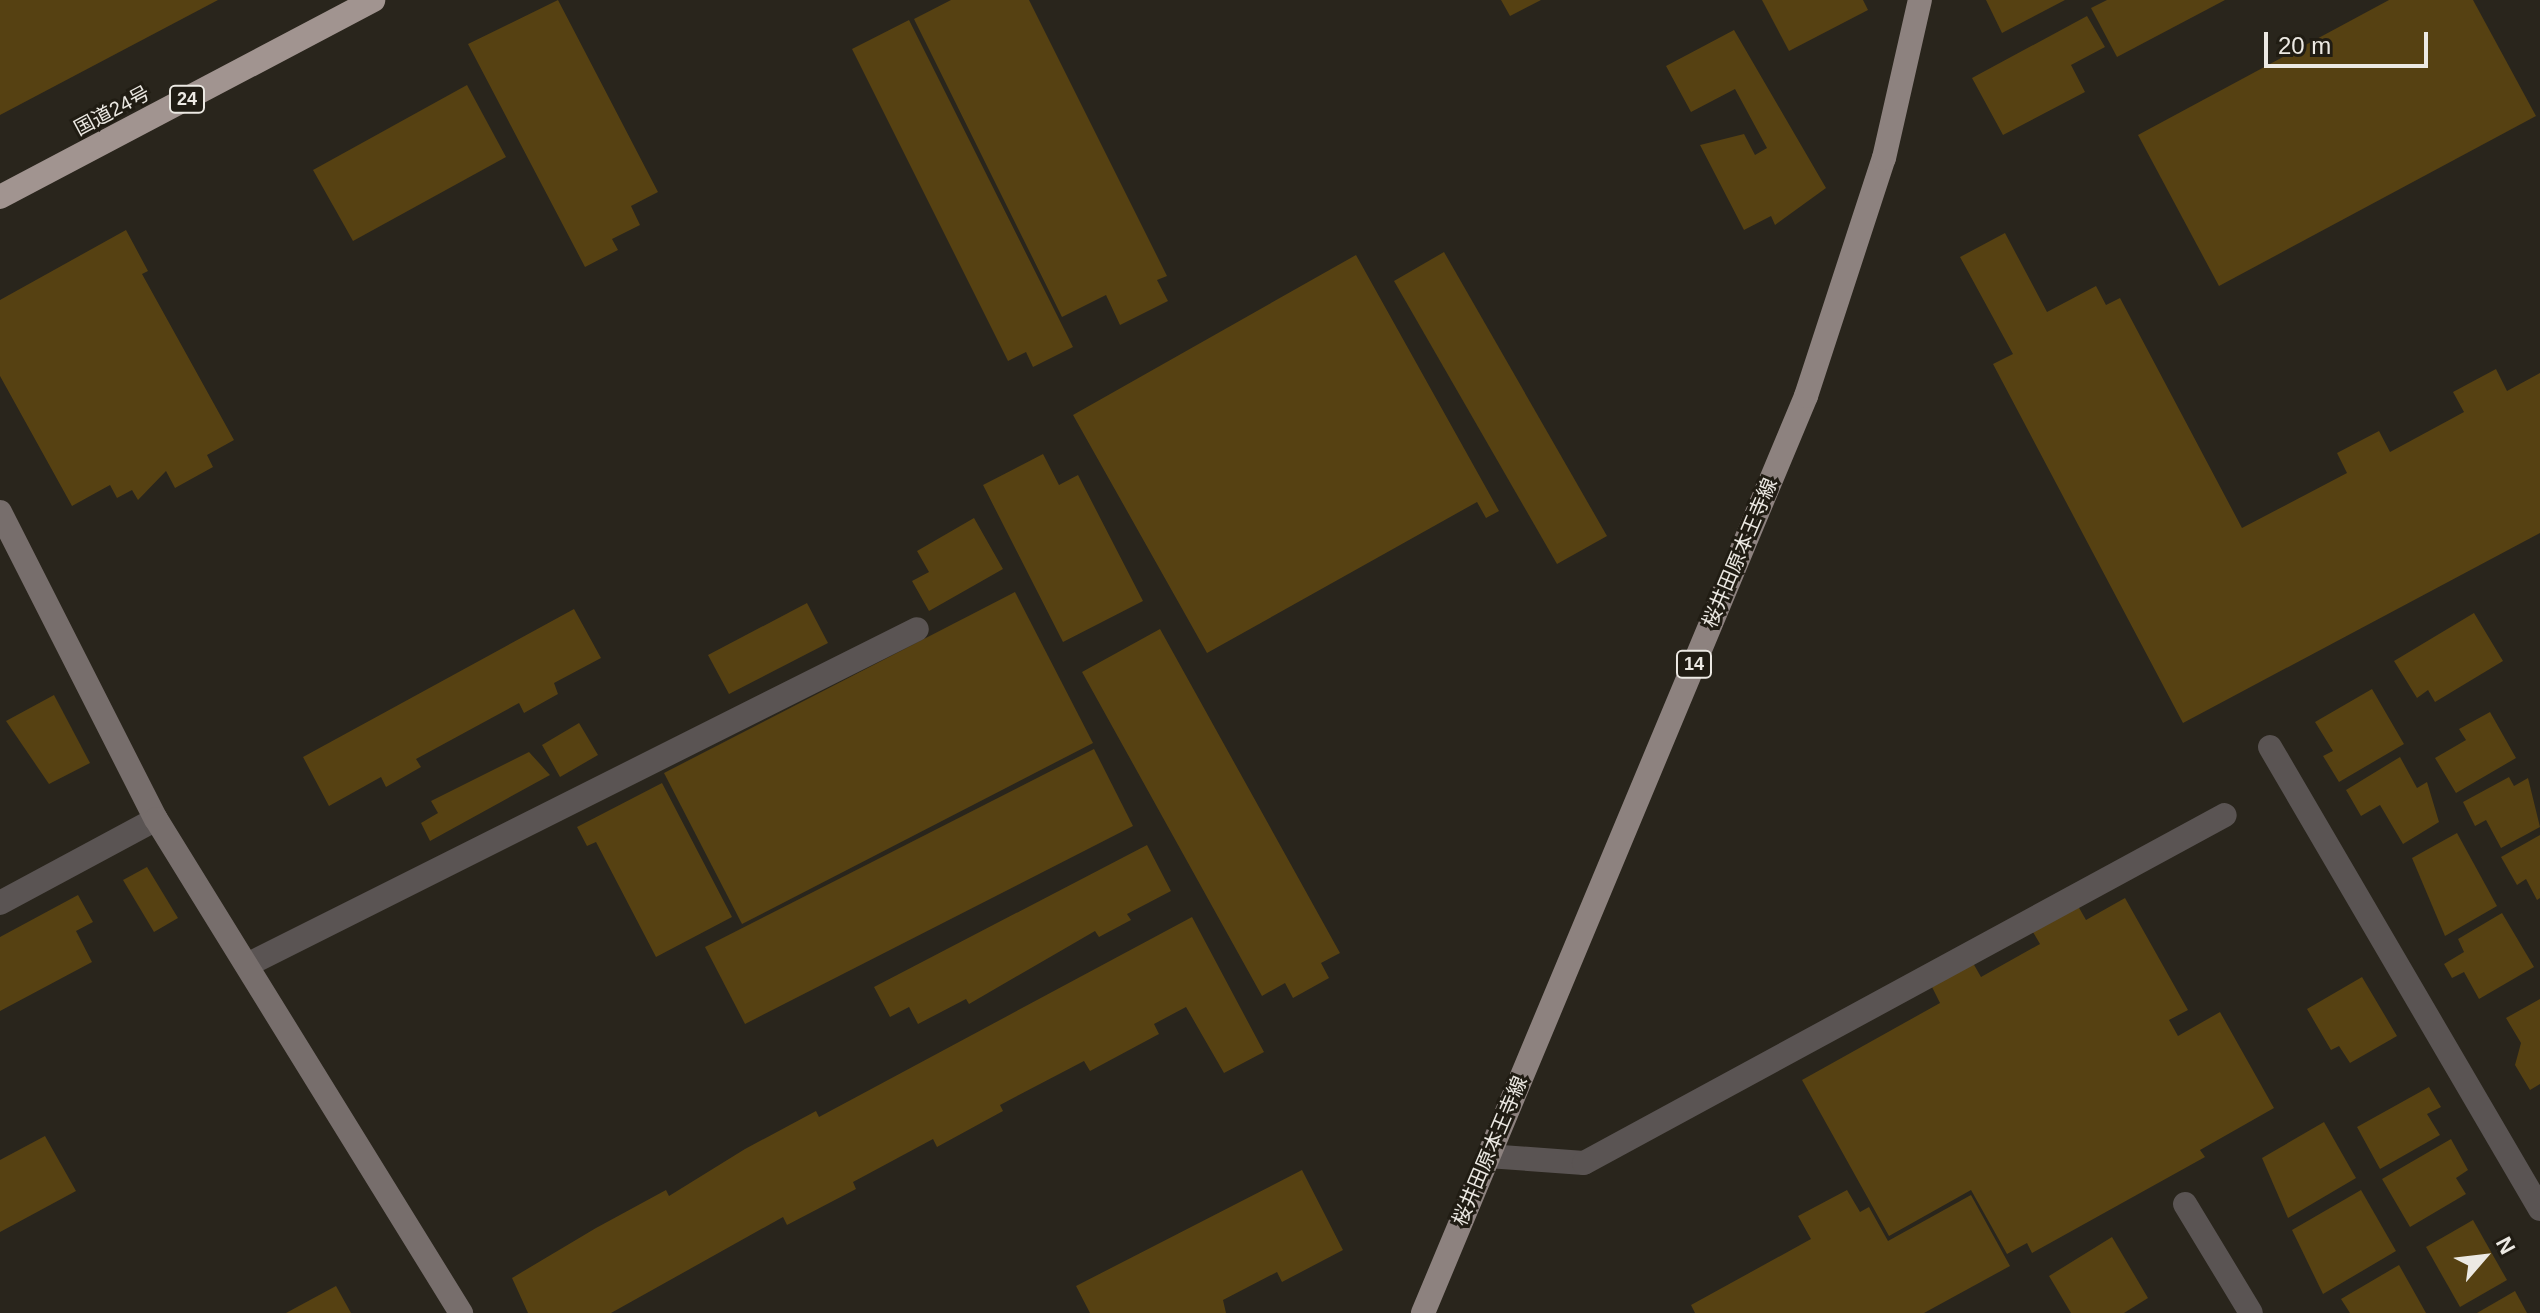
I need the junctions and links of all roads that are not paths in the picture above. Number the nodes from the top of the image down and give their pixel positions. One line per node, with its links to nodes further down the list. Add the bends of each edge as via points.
1 (373, 0): 3 (highway, 国道24号 / 24)
2 (1920, 0): 11 (main road, 桜井田原本王寺線 / 14, via 1884,158 1806,396)
3 (0, 197)
4 (0, 512): 8 (street)
5 (917, 629): 10 (street)
6 (2270, 747): 13 (street)
7 (2225, 815): 11 (street, via 1584,1163)
8 (156, 819): 9 (street); 10 (street)
9 (0, 903)
10 (249, 964): 15 (street)
11 (1488, 1156): 14 (main road, 桜井田原本王寺線 / 14)
12 (2185, 1204): 16 (street)
13 (2540, 1209)
14 (1426, 1310)
15 (461, 1313)
16 (2251, 1313)

